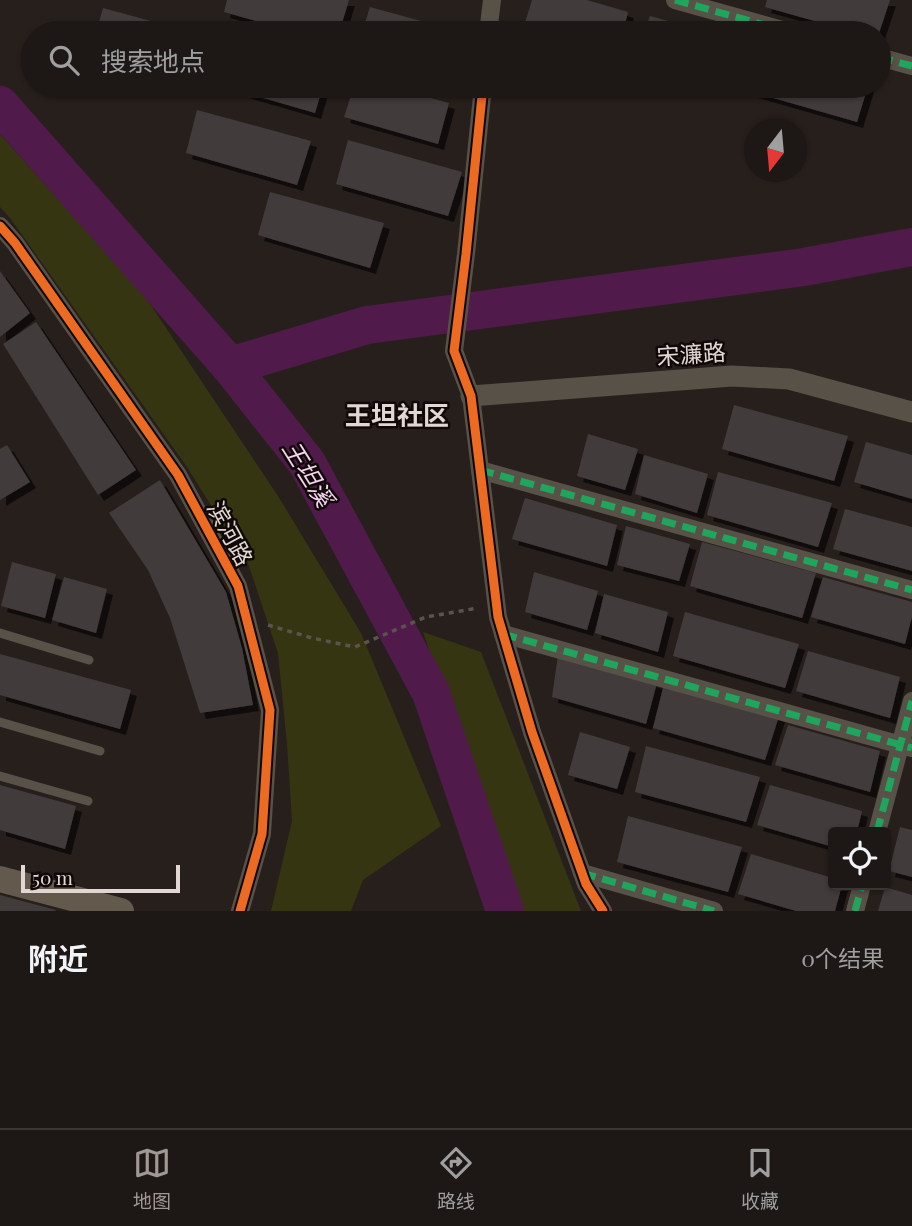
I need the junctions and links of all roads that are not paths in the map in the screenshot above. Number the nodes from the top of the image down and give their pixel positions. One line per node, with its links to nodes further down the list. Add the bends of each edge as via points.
1 (492, 0): 3 (street)
2 (675, 0): 4 (street)
3 (489, 21)
4 (750, 21)
5 (891, 60): 6 (street)
6 (912, 66)
7 (482, 98): 9 (street, via 454,351)
8 (0, 226): 27 (street, 滨河路, via 178,475 238,586 270,710 262,834)
9 (471, 396): 10 (street, 宋濂路, via 732,376 789,380); 11 (street)
10 (912, 412)
11 (480, 470): 12 (street); 14 (street)
12 (912, 590)
13 (0, 633): 15 (lane)
14 (503, 634): 18 (street); 23 (street)
15 (89, 660)
16 (912, 701): 18 (street)
17 (0, 722): 19 (lane)
18 (906, 747): 22 (street)
19 (100, 751)
20 (0, 776): 21 (lane)
21 (88, 802)
22 (879, 827)
23 (582, 873): 28 (street); 29 (street)
24 (0, 879): 26 (main road)
25 (861, 890): 30 (street)
26 (121, 911)
27 (240, 911)
28 (603, 911)
29 (714, 911)
30 (855, 911)

